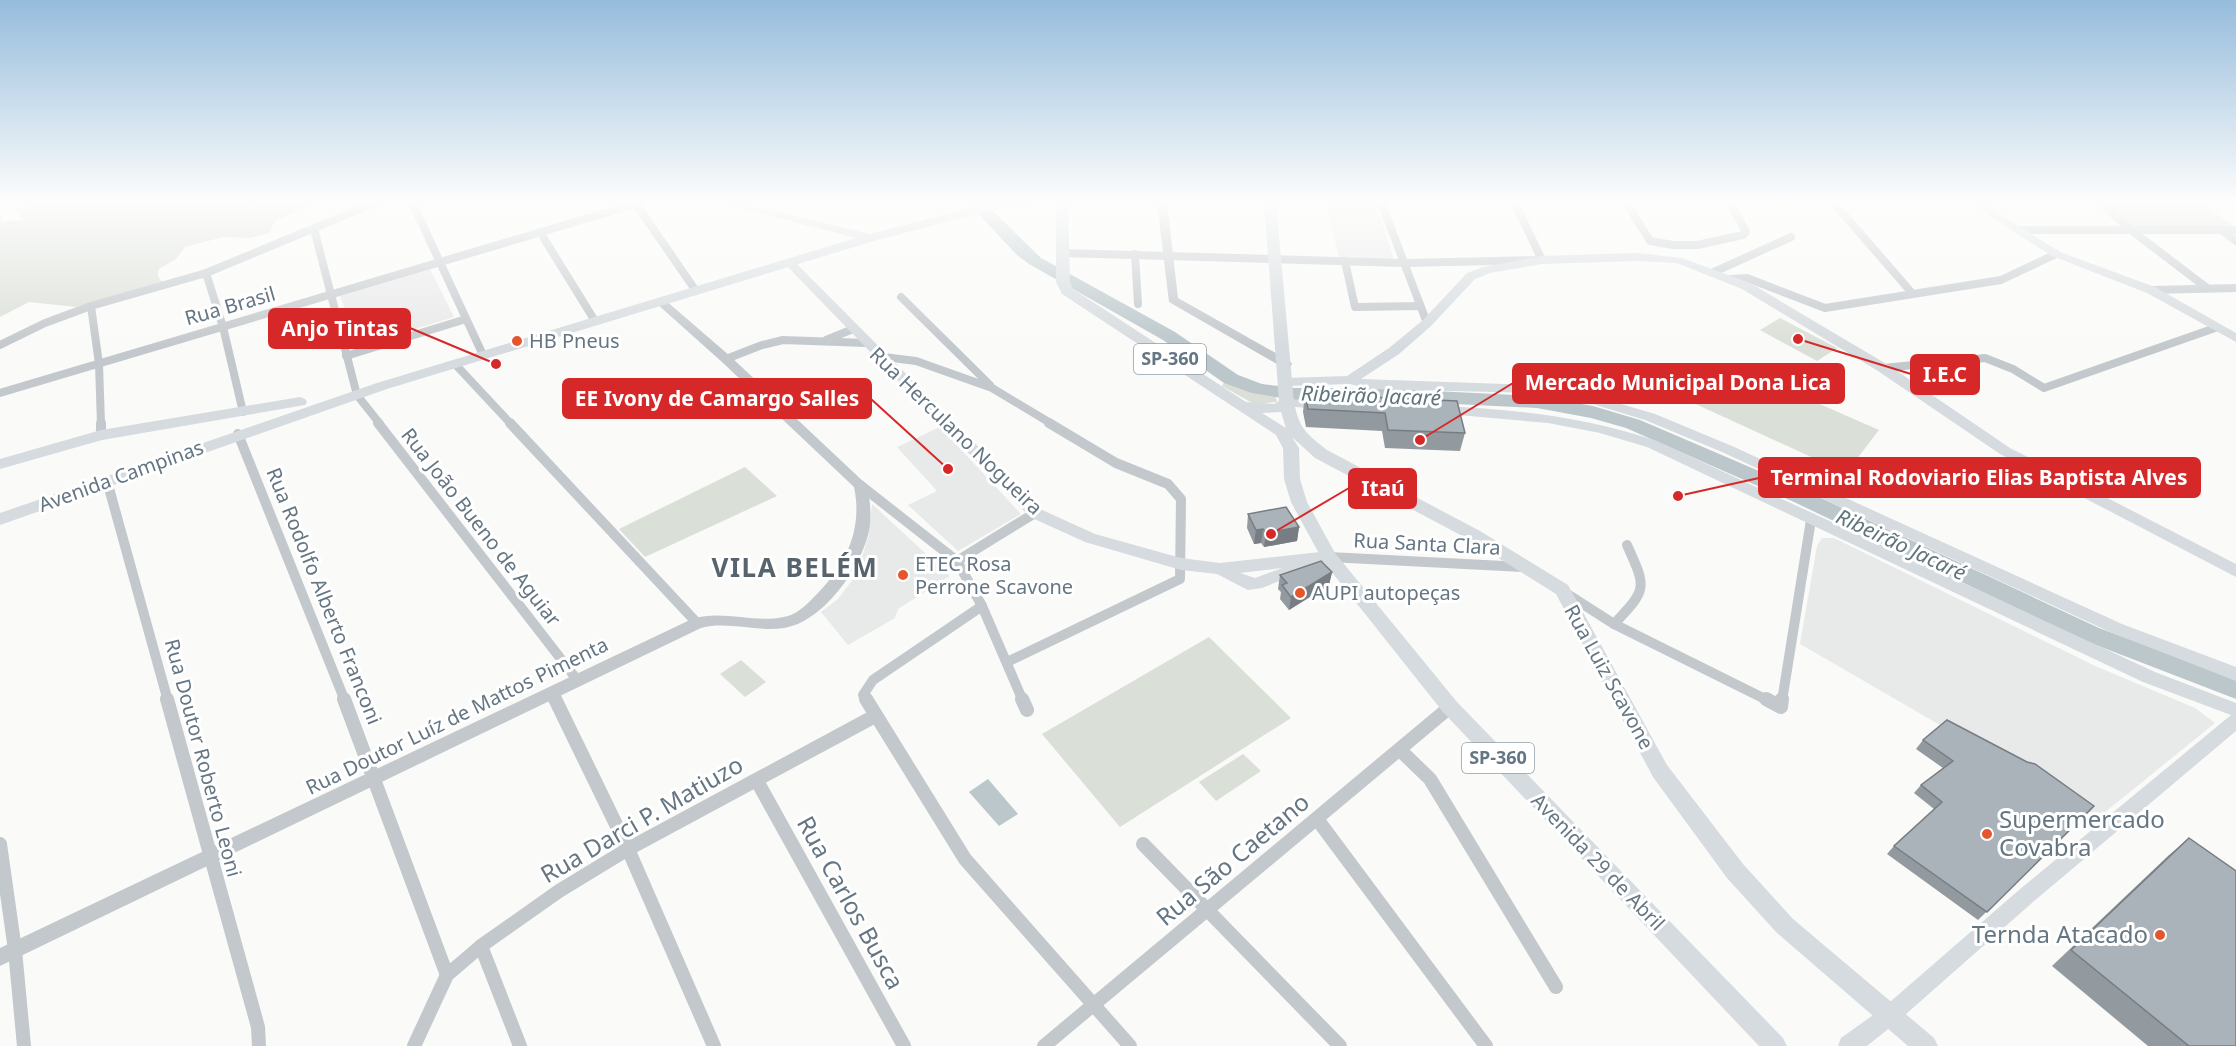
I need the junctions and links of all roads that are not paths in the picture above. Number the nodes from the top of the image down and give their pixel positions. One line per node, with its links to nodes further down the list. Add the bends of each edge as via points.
1 (260, 251): 28 (street)
2 (320, 251): 35 (street)
3 (436, 251): 24 (street)
4 (478, 251): 24 (street, Rua Brasil)
5 (552, 251): 42 (street)
6 (670, 251): 33 (street)
7 (827, 251): 25 (main road)
8 (1064, 251): 21 (main road, SP-360)
9 (1168, 251): 19 (street)
10 (1274, 251): 20 (main road, Rua Luiz Scavone)
11 (1399, 251): 26 (street)
12 (1538, 251): 22 (street)
13 (1761, 251): 27 (street)
14 (1875, 251): 34 (street)
15 (2051, 251): 18 (main road)
16 (2158, 251): 30 (street)
17 (1135, 254): 19 (street); 21 (street); 38 (street)
18 (2056, 254): 32 (main road); 34 (street, via 2001,280)
19 (1168, 255): 20 (street); 57 (street, via 1173,300)
20 (1275, 259): 23 (street); 57 (main road, Rua Luiz Scavone)
21 (1064, 260): 66 (main road, SP-360, via 1063,282 1067,291)
22 (1542, 260): 26 (street); 27 (main road, via 1657,258 1678,260); 43 (main road, via 1471,276)
23 (1344, 261): 26 (street); 40 (street, via 1355,307)
24 (441, 262): 35 (street, Rua Brasil); 41 (street)
25 (790, 262): 33 (main road); 46 (main road, Rua Herculano Nogueira)
26 (1404, 263): 40 (street)
27 (1714, 272): 29 (main road)
28 (206, 273): 39 (street); 44 (street)
29 (1731, 279): 34 (street, via 1747,278 1825,308); 58 (main road)
30 (2207, 288): 31 (street); 32 (street)
31 (2236, 288)
32 (2151, 290): 45 (main road)
33 (696, 291): 37 (main road)
34 (1912, 293)
35 (333, 295): 44 (street, Rua Brasil); 52 (street)
36 (901, 297): 60 (street)
37 (660, 302): 42 (main road); 54 (street)
38 (1138, 304)
39 (91, 306): 50 (street); 55 (street)
40 (1420, 306): 43 (street)
41 (466, 319): 51 (street); 52 (street)
42 (595, 321): 51 (main road)
43 (1427, 323): 59 (main road)
44 (223, 327): 55 (street, Rua Brasil); 68 (street)
45 (2215, 328): 47 (main road); 58 (street, via 2044,388 2013,369 1984,358)
46 (853, 329): 48 (street); 49 (main road, Rua Herculano Nogueira)
47 (2236, 338)
48 (822, 341): 49 (street); 54 (street, via 784,339)
49 (867, 343): 53 (main road, Rua Herculano Nogueira)
50 (0, 345)
51 (483, 355): 56 (main road)
52 (346, 356): 62 (street)
53 (884, 357): 60 (street, via 916,361); 77 (main road, Rua Herculano Nogueira)
54 (726, 359): 76 (street)
55 (99, 364): 61 (street, Rua Brasil); 71 (street)
56 (455, 364): 62 (main road); 91 (street)
57 (1286, 364): 63 (main road, Rua Luiz Scavone)
58 (1883, 368): 87 (main road, via 2005,451)
59 (1350, 380): 63 (main road); 94 (main road, via 1368,385 1534,389 1650,417 1727,448 2116,628)
60 (992, 388): 83 (street, via 1116,463 1175,489 1181,499)
61 (0, 393)
62 (357, 393): 64 (main road, Avenida Campinas); 69 (main road, Avenida Campinas); 95 (street, Rua João Bueno de Aguiar)
63 (1287, 393): 65 (main road); 66 (main road, SP-360, via 1276,409); 72 (main road, Rua Luiz Scavone, via 1292,426)
64 (300, 402): 68 (main road); 69 (main road); 70 (main road, Avenida Campinas)
65 (1334, 405)
66 (1243, 406): 73 (main road, Avenida 29 de Abril / SP-360, via 1281,432 1291,448)
67 (1427, 410): 79 (main road, via 1548,416 1624,433)
68 (243, 412): 71 (main road)
69 (292, 417): 70 (main road, Avenida Campinas)
70 (240, 434): 75 (main road, Avenida Campinas); 103 (street, Rua Rodolfo Alberto Franconi)
71 (101, 435): 74 (main road)
72 (1321, 454): 73 (main road); 85 (main road, Rua Luiz Scavone, via 1474,535)
73 (1291, 456): 81 (main road, Avenida 29 de Abril / SP-360, via 1299,502)
74 (0, 464)
75 (107, 481): 78 (main road, Avenida Campinas); 109 (street, Rua Doutor Roberto Leoni)
76 (860, 485): 82 (street); 91 (street, Rua Doutor Luíz de Mattos Pimenta, via 865,501 864,521 851,564 812,608 787,622 718,619)
77 (1035, 513): 82 (street); 83 (main road, Rua Herculano Nogueira, via 1090,538)
78 (0, 519)
79 (1811, 520): 92 (street, via 1780,707); 99 (main road, via 2150,677)
80 (1627, 545): 92 (street, via 1643,580 1641,596)
81 (1329, 557): 84 (main road, Rua Herculano Nogueira); 85 (street, Rua Santa Clara); 88 (main road, via 1256,584); 97 (main road, Avenida 29 de Abril / SP-360)
82 (957, 561): 90 (street)
83 (1181, 564): 86 (main road, Rua Herculano Nogueira); 93 (street, via 1180,579 1169,586)
84 (1250, 566): 86 (main road, Rua Herculano Nogueira); 88 (main road, via 1241,571)
85 (1523, 567): 89 (main road, Rua Luiz Scavone)
86 (1220, 569): 88 (main road)
87 (2236, 571)
88 (1239, 578)
89 (1562, 590): 92 (street); 116 (main road, Rua Luiz Scavone, via 1660,771 1735,871 1785,926)
90 (982, 606): 93 (street); 100 (street, via 873,680 864,690)
91 (697, 623): 95 (street, Rua Doutor Luíz de Mattos Pimenta)
92 (1614, 624)
93 (1007, 662): 98 (street)
94 (2236, 674)
95 (578, 681): 96 (street, Rua Doutor Luíz de Mattos Pimenta)
96 (552, 694): 103 (street, Rua Doutor Luíz de Mattos Pimenta); 108 (street)
97 (1450, 707): 102 (street, Rua São Caetano); 127 (main road, Avenida 29 de Abril / SP-360)
98 (1027, 710)
99 (2236, 710)
100 (875, 716): 104 (street, Rua Darci P. Matiuzo); 115 (street, via 965,859)
101 (2236, 721): 116 (main road, via 2025,896)
102 (1400, 750): 105 (street, Rua São Caetano); 114 (street, via 1430,779)
103 (376, 778): 109 (street, Rua Doutor Luíz de Mattos Pimenta); 113 (street, Rua Rodolfo Alberto Franconi)
104 (757, 781): 108 (street, Rua Darci P. Matiuzo); 122 (street, Rua Carlos Busca)
105 (1317, 819): 110 (street, Rua São Caetano); 126 (street)
106 (0, 844): 112 (street)
107 (1143, 844): 110 (street)
108 (628, 849): 111 (street, Rua Darci P. Matiuzo); 121 (street)
109 (210, 858): 112 (street, Rua Doutor Luíz de Mattos Pimenta); 118 (street, Rua Doutor Roberto Leoni, via 258,1027)
110 (1207, 912): 115 (street, Rua São Caetano); 125 (street)
111 (481, 946): 113 (street, Rua Darci P. Matiuzo); 120 (street)
112 (8, 953): 117 (street)
113 (447, 975): 119 (street, Rua Darci P. Matiuzo)
114 (1556, 987)
115 (1094, 1007): 123 (street, Rua São Caetano); 124 (street)
116 (1890, 1015): 128 (main road); 129 (main road, Rua Luiz Scavone)
117 (24, 1046)
118 (259, 1046)
119 (414, 1046)
120 (520, 1046)
121 (714, 1046)
122 (904, 1046)
123 (1044, 1046)
124 (1130, 1046)
125 (1340, 1046)
126 (1486, 1046)
127 (1775, 1046)
128 (1849, 1046)
129 (1926, 1046)

